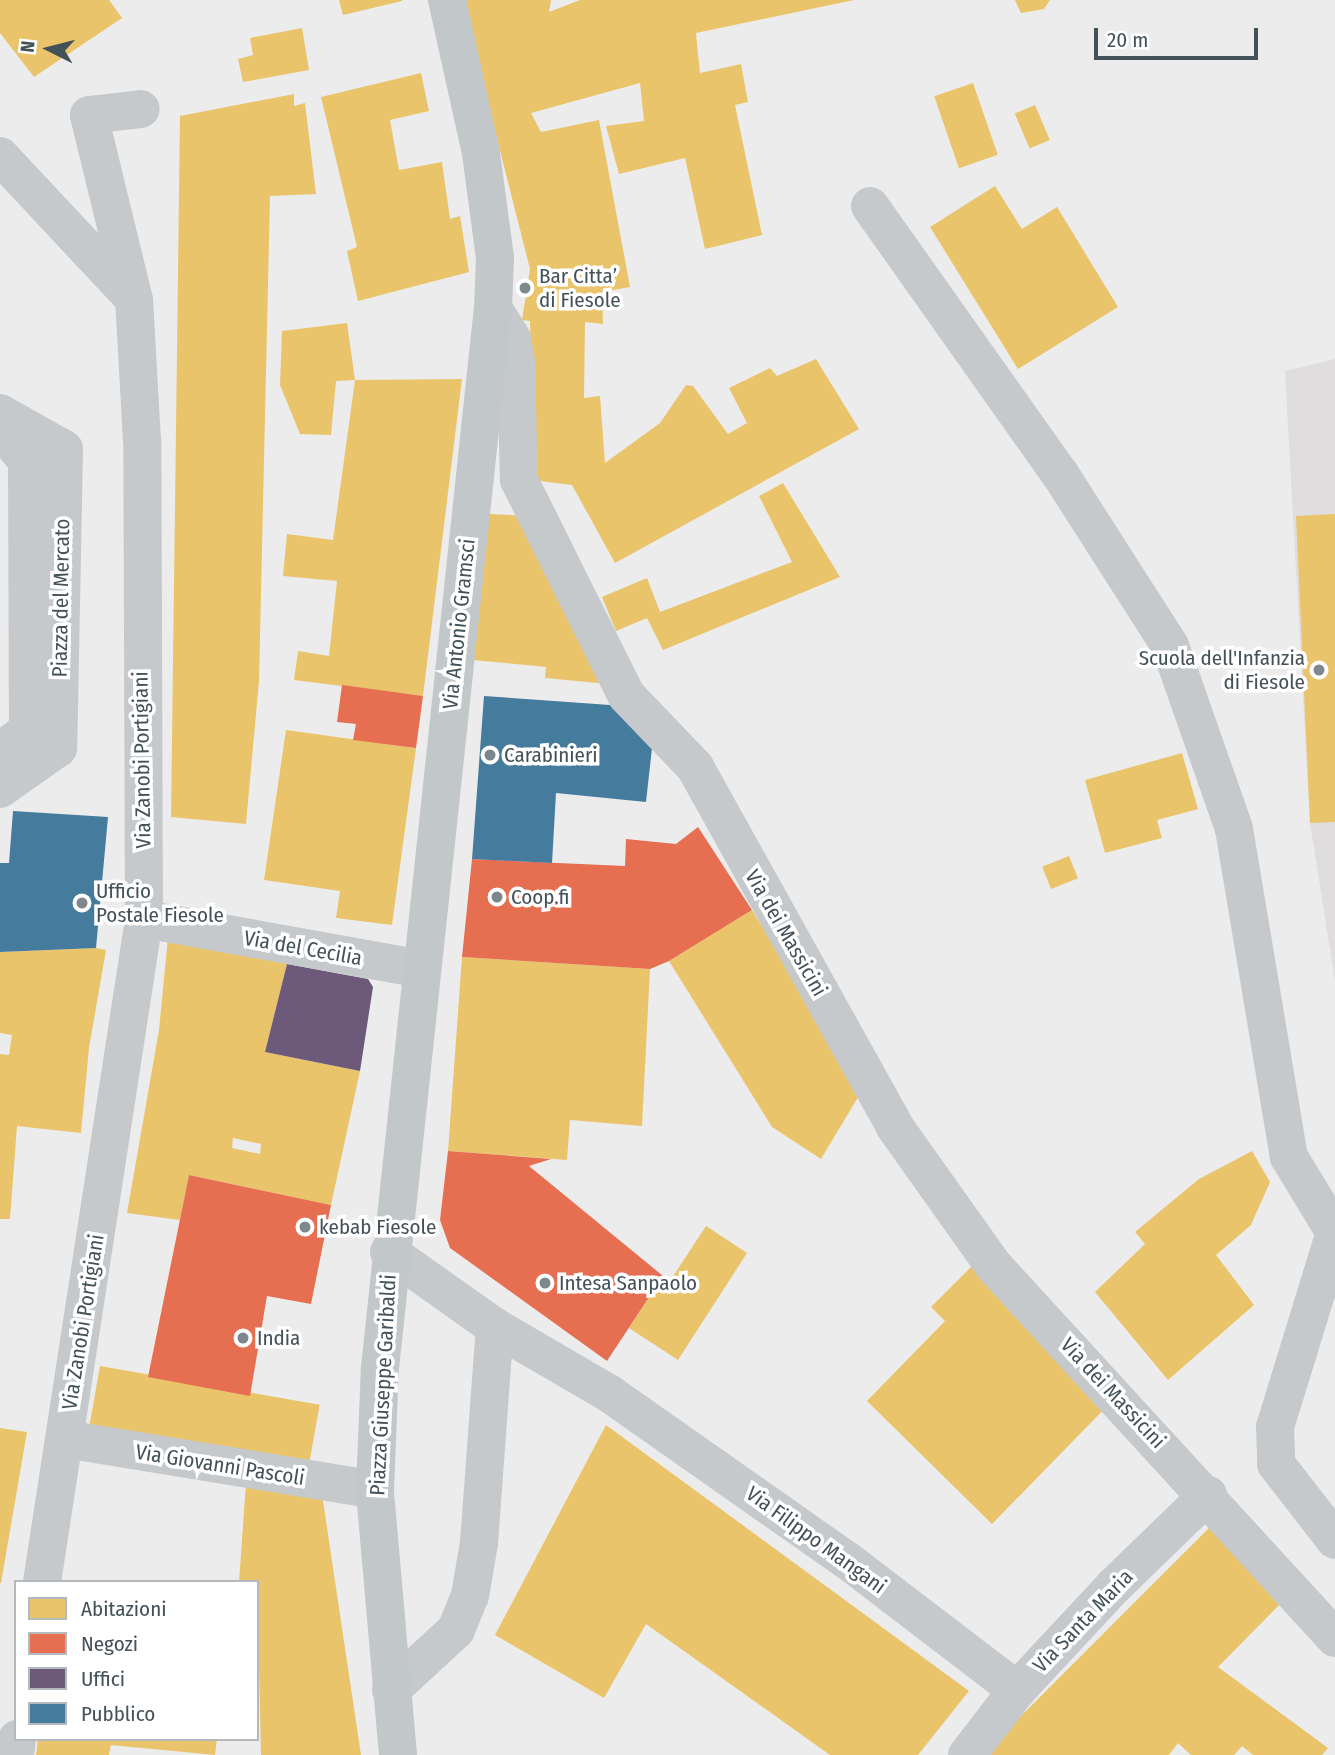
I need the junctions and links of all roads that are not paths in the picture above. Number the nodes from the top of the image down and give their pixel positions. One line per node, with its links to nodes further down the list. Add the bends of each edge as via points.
1 (447, 0): 6 (main road, Via Antonio Gramsci, via 491,210)
2 (141, 109): 5 (street, Via Zanobi Portigiani, via 89,115)
3 (0, 156): 5 (street)
4 (870, 206): 13 (street, via 1060,474 1170,646 1234,829 1289,1157)
5 (134, 300): 11 (street, Via Zanobi Portigiani, via 142,441)
6 (493, 308): 12 (main road, Via Antonio Gramsci); 20 (street, Via dei Massicini, via 512,339 516,361 519,480 626,695 695,767 895,1127 993,1265)
7 (0, 413): 10 (street, Piazza del Mercato, via 64,449 58,748)
8 (0, 428): 9 (street, Piazza del Mercato, via 27,461 28,730)
9 (0, 751)
10 (0, 789)
11 (144, 919): 12 (street, Via del Cecilia); 17 (street, Via Zanobi Portigiani)
12 (422, 969): 14 (main road, Via Antonio Gramsci)
13 (1335, 1233): 18 (street, via 1275,1427)
14 (390, 1252): 15 (street, Piazza Giuseppe Garibaldi); 19 (main road, Piazza Giuseppe Garibaldi)
15 (495, 1326): 16 (street, Piazza Giuseppe Garibaldi); 25 (street, via 479,1543 470,1596 456,1630)
16 (610, 1394): 26 (street, Via Filippo Mangani, via 848,1561)
17 (65, 1439): 19 (street, Via Giovanni Pascoli); 23 (street, Via Zanobi Portigiani)
18 (1276, 1464): 21 (street, via 1301,1475); 22 (street)
19 (375, 1490): 25 (main road, Piazza Giuseppe Garibaldi)
20 (1208, 1495): 24 (street, Via dei Massicini); 26 (street, Via Santa Maria)
21 (1335, 1506)
22 (1335, 1540)
23 (42, 1580)
24 (1334, 1636)
25 (391, 1690): 27 (main road, Piazza Giuseppe Garibaldi)
26 (1017, 1690): 28 (street, Via Santa Maria)
27 (398, 1755)
28 (967, 1755)

